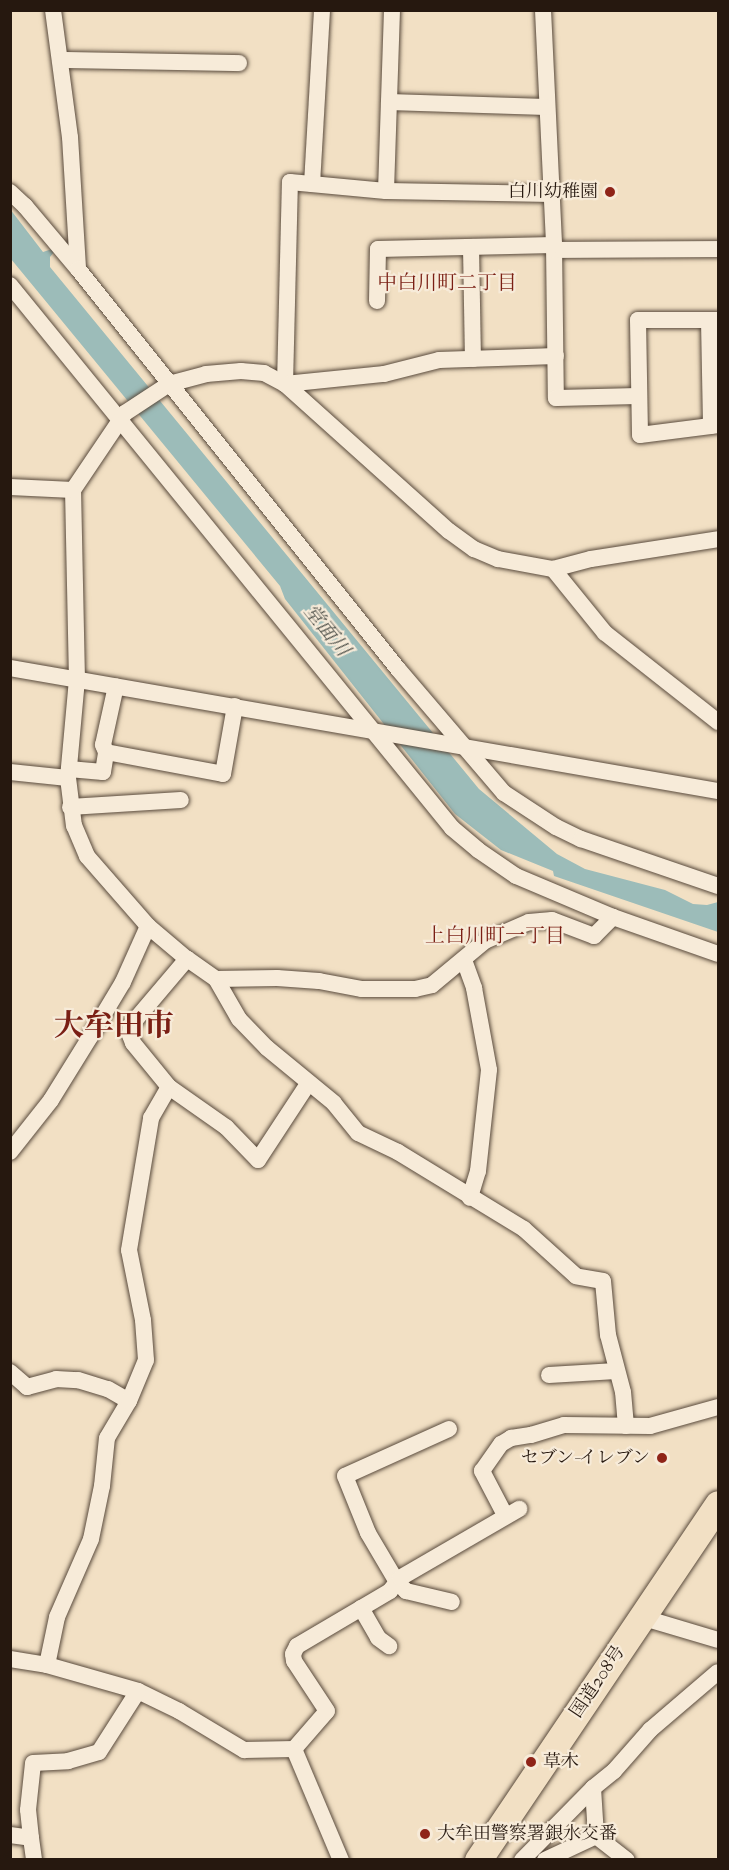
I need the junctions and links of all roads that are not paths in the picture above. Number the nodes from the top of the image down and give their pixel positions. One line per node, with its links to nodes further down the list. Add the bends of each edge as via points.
1 (53, 10): 5 (street)
2 (322, 10): 9 (street)
3 (392, 10): 7 (street)
4 (543, 10): 8 (street)
5 (60, 60): 6 (street); 16 (street, via 70,137)
6 (239, 63)
7 (389, 102): 8 (street); 10 (street)
8 (546, 107): 12 (street)
9 (312, 184): 10 (street); 23 (street, via 290,182)
10 (386, 191): 12 (street)
11 (10, 192): 16 (street)
12 (552, 194): 14 (street)
13 (471, 247): 14 (street); 18 (street, via 378,249); 21 (street)
14 (554, 248): 15 (street); 20 (street)
15 (718, 249)
16 (78, 269): 22 (street)
17 (10, 285): 25 (street)
18 (377, 301)
19 (714, 320): 24 (street, via 638,320); 26 (street)
20 (556, 356): 21 (street); 24 (street, via 556,398)
21 (473, 359): 23 (street, via 439,360 384,374)
22 (169, 384): 23 (street, via 241,370 264,373); 25 (street); 37 (street)
23 (285, 384): 30 (street, via 474,549 498,560)
24 (639, 396): 26 (street, via 640,435)
25 (122, 416): 28 (street); 36 (street)
26 (715, 426)
27 (10, 486): 28 (street)
28 (73, 490): 32 (street)
29 (718, 539): 30 (street)
30 (554, 568): 35 (street, via 605,633)
31 (10, 668): 32 (street)
32 (77, 680): 33 (street); 40 (street)
33 (116, 686): 34 (street); 38 (street, via 103,745)
34 (235, 706): 36 (street); 38 (street, via 223,774)
35 (718, 722)
36 (376, 731): 37 (street); 45 (street, via 430,803 478,850 516,876)
37 (459, 745): 41 (street); 44 (street, via 504,793 556,827 613,852)
38 (106, 752): 40 (street, via 103,772)
39 (10, 772): 40 (street)
40 (69, 773): 43 (street)
41 (718, 790)
42 (181, 800): 43 (street)
43 (70, 807): 46 (street, via 87,856)
44 (718, 886)
45 (613, 917): 47 (street); 49 (street, via 594,936 552,920 529,922 485,941)
46 (148, 926): 48 (street); 53 (street, via 123,982 73,1064 51,1100)
47 (718, 954)
48 (187, 959): 50 (street); 52 (street, via 131,1025 130,1035)
49 (464, 960): 50 (street, via 432,985 415,989 362,989 277,978); 54 (street, via 474,988 489,1070 478,1171)
50 (216, 979): 51 (street, via 239,1019)
51 (308, 1084): 52 (street, via 258,1160 226,1127); 54 (street, via 334,1103 358,1133 398,1152)
52 (169, 1087): 58 (street, via 151,1118 129,1250 143,1320 146,1360)
53 (10, 1152)
54 (470, 1198): 55 (street, via 524,1229 576,1276 603,1281)
55 (616, 1371): 57 (street); 60 (street, via 623,1392)
56 (10, 1372): 58 (street, via 27,1387 56,1379 78,1380 108,1389)
57 (549, 1375)
58 (129, 1401): 70 (street, via 107,1437 91,1539 57,1617)
59 (718, 1407): 60 (street, via 650,1426)
60 (626, 1426): 63 (street, via 564,1425 501,1444 482,1471 512,1512)
61 (449, 1429): 63 (street, via 345,1476 368,1533)
62 (718, 1504): 66 (highway, 国道208号)
63 (397, 1582): 64 (street, via 406,1591); 65 (street, via 390,1591)
64 (452, 1602)
65 (361, 1608): 68 (street, via 378,1638); 73 (street, via 297,1646 293,1654 327,1711)
66 (641, 1617): 67 (street); 80 (highway, 国道208号)
67 (718, 1640)
68 (389, 1646)
69 (10, 1659): 70 (street)
70 (47, 1665): 72 (street)
71 (718, 1672): 74 (street, via 650,1730 614,1771)
72 (138, 1691): 73 (street, via 244,1750); 77 (street, via 99,1752 69,1761 33,1763 28,1809)
73 (294, 1749): 79 (street)
74 (592, 1788): 76 (street); 81 (street)
75 (10, 1835): 77 (street)
76 (596, 1836): 82 (street); 83 (street)
77 (31, 1838): 78 (street)
78 (34, 1860)
79 (340, 1860)
80 (478, 1860)
81 (522, 1860)
82 (545, 1860)
83 (627, 1860)

